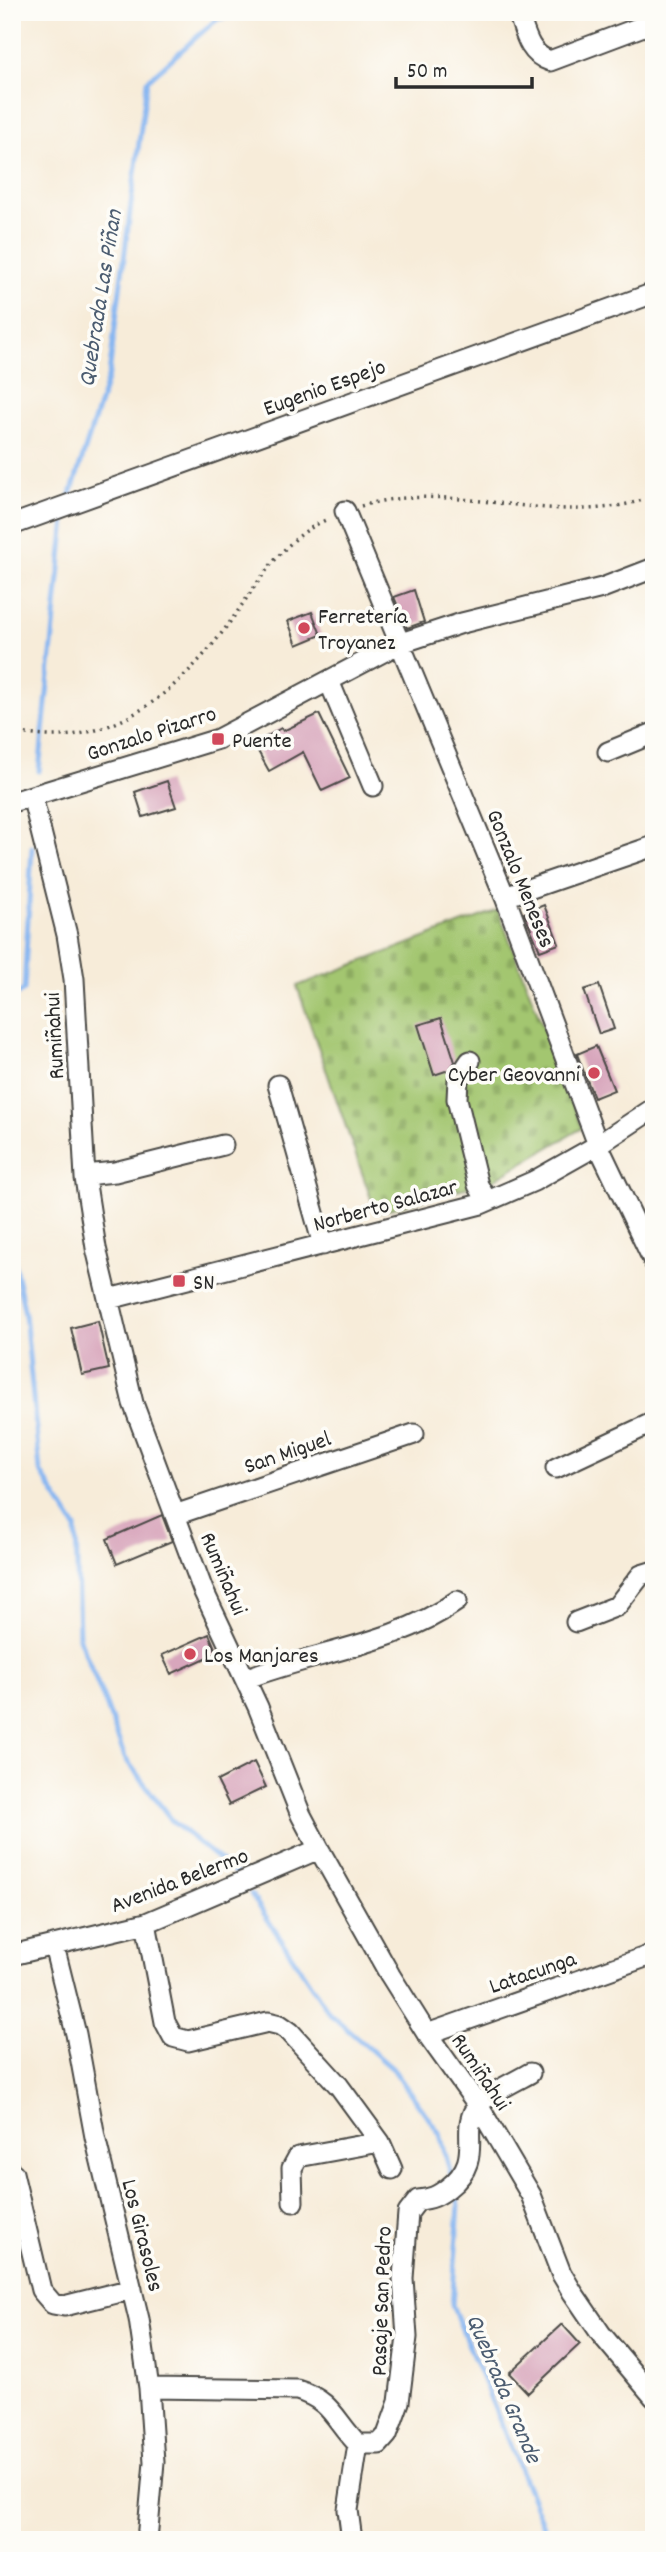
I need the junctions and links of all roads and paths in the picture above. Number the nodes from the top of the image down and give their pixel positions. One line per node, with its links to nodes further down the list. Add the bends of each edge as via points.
1 (518, 12): 2 (street, via 531,48 550,61)
2 (654, 22)
3 (654, 293): 6 (street, Eugenio Espejo)
4 (654, 496): 5 (path, via 635,504 556,510 430,497 396,499)
5 (345, 512): 8 (street, Gonzalo Meneses); 10 (path, via 301,534 282,550 203,656 152,704 107,728 55,735)
6 (12, 525)
7 (654, 568): 8 (street, Gonzalo Pizarro, via 602,588)
8 (398, 644): 9 (street, Gonzalo Pizarro); 17 (street, Gonzalo Meneses)
9 (328, 681): 13 (street); 14 (street, Gonzalo Pizarro, via 218,739)
10 (12, 730)
11 (654, 733): 12 (street)
12 (608, 752)
13 (373, 786)
14 (32, 796): 15 (street, Gonzalo Pizarro); 23 (street, Rumiñahui, via 74,979)
15 (12, 803)
16 (654, 846): 17 (street)
17 (505, 897): 22 (street, Gonzalo Meneses)
18 (470, 1061): 24 (street, via 458,1079 457,1100 478,1185)
19 (278, 1085): 25 (street)
20 (654, 1108): 22 (street, Norberto Salazar)
21 (223, 1145): 23 (street)
22 (598, 1145): 24 (street, Norberto Salazar); 26 (street, Gonzalo Meneses)
23 (85, 1175): 27 (street, Rumiñahui)
24 (487, 1201): 25 (street, Norberto Salazar)
25 (323, 1245): 27 (street, Norberto Salazar)
26 (654, 1262)
27 (108, 1299): 31 (street, Rumiñahui, via 133,1403)
28 (654, 1422): 30 (street)
29 (414, 1434): 31 (street, San Miguel)
30 (556, 1468)
31 (175, 1515): 35 (street, Rumiñahui, via 203,1590)
32 (654, 1571): 34 (street, via 641,1575 617,1606)
33 (457, 1601): 35 (street, via 409,1628)
34 (576, 1622)
35 (245, 1679): 36 (street, Rumiñahui)
36 (319, 1849): 37 (street, Avenida Belermo); 41 (street, Rumiñahui)
37 (146, 1923): 38 (street, Avenida Belermo); 44 (street, via 165,2022 173,2037 188,2041 268,2022 280,2025 339,2086)
38 (54, 1946): 40 (street, Avenida Belermo); 48 (street, Los Girasoles)
39 (654, 1954): 41 (street, Latacunga)
40 (12, 1955)
41 (427, 2034): 43 (street, Rumiñahui)
42 (530, 2073): 43 (street)
43 (478, 2105): 50 (street, Rumiñahui, via 531,2195 567,2283 601,2334); 51 (street, Pasaje San Pedro, via 471,2123 469,2161 459,2179 432,2199 418,2200 408,2213 403,2278 407,2337 399,2402 379,2444)
44 (380, 2142): 45 (street); 47 (street, via 298,2157 292,2168)
45 (392, 2169)
46 (13, 2173): 48 (street, via 41,2290 52,2304 64,2306)
47 (293, 2202)
48 (132, 2289): 49 (street, Los Girasoles)
49 (149, 2388): 51 (street, via 297,2390 315,2396 329,2408); 52 (street, Los Girasoles, via 154,2462)
50 (654, 2397)
51 (358, 2444): 53 (street, via 348,2510)
52 (147, 2540)
53 (352, 2540)

